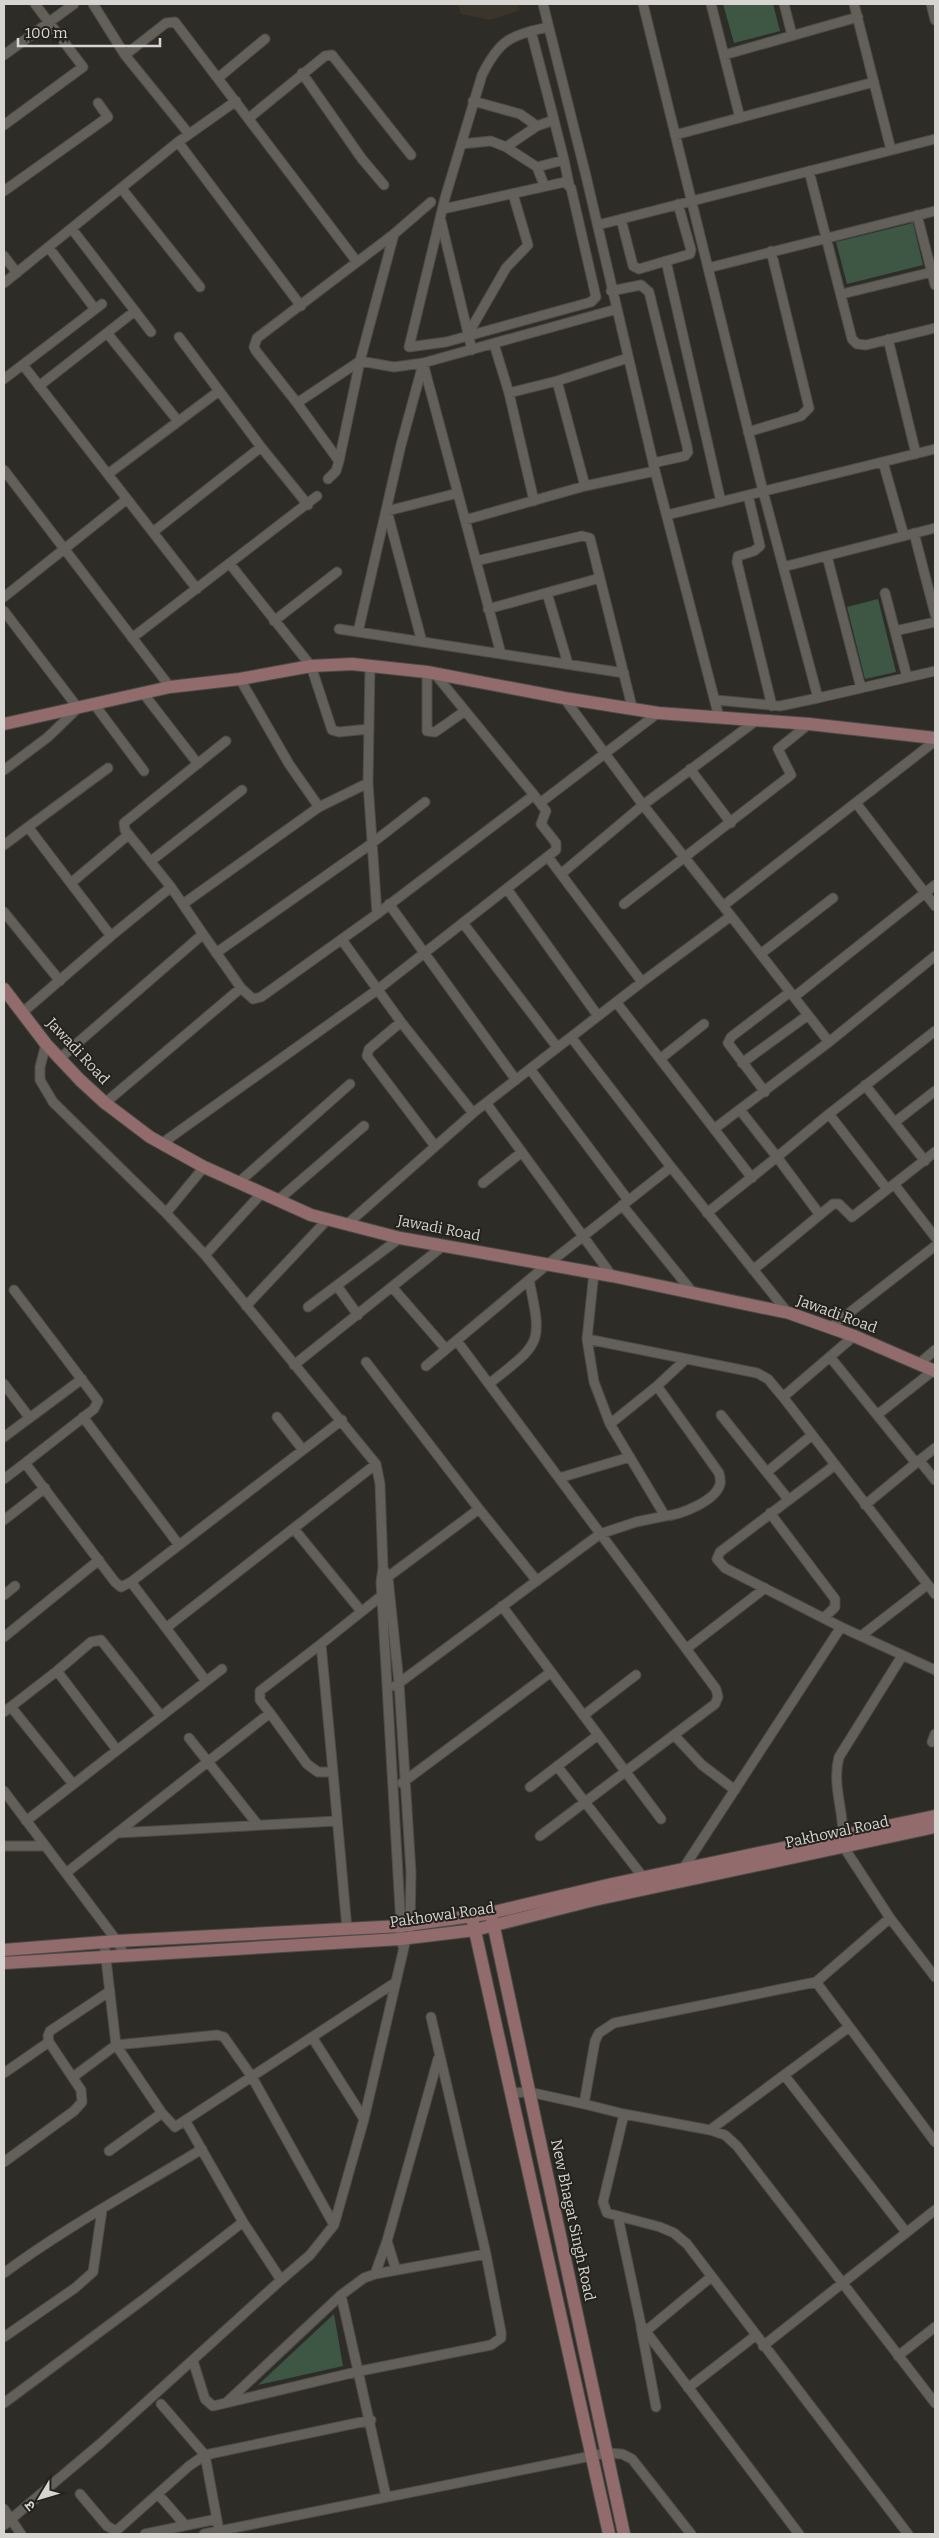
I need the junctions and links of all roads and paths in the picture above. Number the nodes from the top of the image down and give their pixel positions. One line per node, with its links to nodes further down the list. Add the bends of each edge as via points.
1 (35, 4): 12 (street)
2 (74, 4): 12 (street)
3 (93, 4): 17 (street)
4 (543, 4): 13 (street)
5 (644, 4): 32 (street)
6 (711, 4): 18 (street)
7 (784, 4): 15 (street)
8 (854, 4): 10 (street)
9 (931, 4): 11 (street)
10 (858, 17): 15 (street); 22 (street)
11 (935, 20)
12 (49, 22): 19 (street); 29 (street, via 83,67)
13 (548, 27): 14 (street); 56 (street)
14 (531, 31): 24 (street, via 507,40 498,49 482,75); 28 (street)
15 (792, 35): 18 (street)
16 (266, 39): 21 (street)
17 (125, 54): 21 (street, via 171,21 179,26); 31 (street)
18 (724, 54): 27 (street)
19 (4, 55)
20 (302, 73): 26 (street); 38 (street, via 325,56 332,55); 43 (street)
21 (218, 78): 23 (street)
22 (874, 82): 27 (street); 37 (street)
23 (236, 101): 26 (street); 31 (street)
24 (473, 101): 30 (street, via 520,114); 35 (street)
25 (98, 103): 46 (street, via 108,117)
26 (249, 118): 64 (street)
27 (740, 118): 32 (street)
28 (554, 120): 30 (street); 39 (street)
29 (4, 125)
30 (536, 126): 36 (street)
31 (189, 134): 34 (street)
32 (676, 135): 48 (street)
33 (935, 139): 37 (street)
34 (178, 142): 45 (street); 73 (street)
35 (461, 144): 36 (street, via 491,141); 51 (street)
36 (506, 147): 40 (street)
37 (890, 150): 41 (street)
38 (411, 155)
39 (564, 160): 40 (street); 42 (street)
40 (537, 167): 44 (street)
41 (809, 171): 48 (street); 59 (street)
42 (569, 184): 44 (street); 79 (street, via 596,296 591,302)
43 (384, 185)
44 (544, 185): 47 (street)
45 (122, 189): 57 (street); 70 (street)
46 (4, 190)
47 (513, 194): 51 (street); 79 (street, via 528,245 506,268)
48 (691, 200): 50 (street); 65 (street)
49 (431, 202): 58 (street)
50 (678, 204): 55 (street); 63 (street, via 691,250 688,256)
51 (443, 208): 54 (street)
52 (935, 211): 53 (street)
53 (918, 215): 59 (street); 66 (street)
54 (441, 218): 79 (street); 79 (street, via 409,346 446,342)
55 (621, 219): 56 (street); 63 (street, via 633,266 639,269)
56 (598, 225): 71 (street)
57 (72, 229): 60 (street); 75 (street)
58 (394, 234): 64 (street); 85 (street)
59 (826, 236): 61 (street); 72 (street)
60 (48, 248): 67 (street); 87 (street, via 98,307)
61 (771, 251): 65 (street); 95 (street, via 809,408 802,416)
62 (4, 256): 67 (street)
63 (666, 261): 112 (street)
64 (357, 262): 73 (street)
65 (708, 268): 95 (street)
66 (932, 272): 69 (street); 72 (street)
67 (17, 273): 68 (street)
68 (4, 283)
69 (935, 285)
70 (200, 287)
71 (611, 291): 74 (street); 101 (street, via 641,285 648,292 687,446 685,456)
72 (842, 294): 81 (street, via 852,339 860,346)
73 (301, 306): 93 (street, via 257,338 254,347)
74 (617, 309): 82 (street); 84 (street)
75 (135, 311): 77 (street); 78 (street)
76 (935, 328): 81 (street)
77 (151, 332)
78 (107, 333): 90 (street); 94 (street)
79 (468, 334): 83 (street)
80 (179, 337): 91 (street)
81 (888, 340): 98 (street)
82 (494, 344): 83 (street); 92 (street)
83 (472, 350): 86 (street)
84 (628, 358): 89 (street); 101 (street)
85 (360, 361): 86 (street, via 394,367); 93 (street); 99 (street)
86 (424, 363): 107 (street); 114 (street)
87 (23, 365): 88 (street); 90 (street)
88 (4, 379)
89 (557, 381): 92 (street); 105 (street)
90 (39, 386): 103 (street)
91 (219, 391): 94 (street); 96 (street)
92 (509, 393): 111 (street)
93 (297, 403): 99 (street)
94 (178, 421): 103 (street)
95 (748, 432): 106 (street)
96 (261, 447): 113 (street); 118 (street)
97 (935, 449): 98 (street)
98 (916, 454): 100 (street)
99 (339, 461): 104 (street, via 336,471)
100 (883, 462): 106 (street); 120 (street)
101 (654, 467): 105 (street); 115 (street)
102 (4, 470): 121 (street)
103 (108, 474): 110 (street)
104 (328, 479)
105 (585, 486): 111 (street)
106 (763, 491): 108 (street); 125 (street)
107 (458, 493): 114 (street); 116 (street)
108 (748, 495): 112 (street); 159 (street, via 760,546 754,552 738,556 737,562)
109 (317, 496): 113 (street)
110 (127, 499): 118 (street); 121 (street)
111 (534, 501): 116 (street)
112 (721, 502): 115 (street)
113 (308, 505): 124 (street)
114 (387, 511): 139 (street); 142 (street)
115 (667, 515): 157 (street)
116 (465, 520): 123 (street)
117 (935, 528): 119 (street)
118 (153, 532): 129 (street)
119 (914, 533): 120 (street); 128 (street)
120 (904, 536): 122 (street)
121 (64, 549): 132 (street); 141 (street)
122 (827, 556): 125 (street); 153 (street)
123 (476, 561): 127 (street, via 586,536 592,542); 133 (street)
124 (230, 564): 129 (street); 136 (street)
125 (782, 567): 156 (street)
126 (337, 572): 136 (street)
127 (600, 578): 130 (street); 149 (street)
128 (931, 578): 135 (street)
129 (197, 590): 141 (street)
130 (547, 593): 133 (street); 144 (street)
131 (886, 593): 140 (street)
132 (4, 597)
133 (488, 609): 143 (street)
134 (4, 611): 161 (street)
135 (935, 614)
136 (274, 621): 146 (street)
137 (935, 622): 140 (street)
138 (339, 629): 139 (street)
139 (358, 632): 142 (street)
140 (895, 632): 150 (street)
141 (132, 638): 152 (street)
142 (422, 642): 143 (street)
143 (501, 654): 144 (street)
144 (568, 664): 149 (street)
145 (370, 665): 146 (street); 148 (street); 168 (street)
146 (312, 666): 151 (street); 168 (street, via 332,730)
147 (935, 670): 150 (street)
148 (431, 673): 155 (street); 162 (street); 162 (street, via 427,731 434,732)
149 (624, 673): 160 (street)
150 (907, 677): 153 (street)
151 (240, 679): 152 (street); 184 (street, via 289,764)
152 (170, 687): 154 (street)
153 (861, 688): 156 (street)
154 (143, 693): 158 (street); 172 (street)
155 (564, 698): 160 (street); 171 (street)
156 (818, 698): 159 (street)
157 (716, 700): 159 (street); 164 (street)
158 (94, 704): 161 (street); 176 (street)
159 (772, 706)
160 (632, 707): 163 (street)
161 (78, 708): 166 (street); 175 (street, via 48,737)
162 (466, 711): 179 (street)
163 (658, 713): 164 (street); 171 (street)
164 (720, 717): 165 (street)
165 (756, 720): 167 (street); 174 (street)
166 (4, 724)
167 (809, 724): 169 (street); 185 (street, via 778,749 791,775)
168 (369, 729): 177 (street)
169 (935, 740): 182 (street)
170 (226, 741): 172 (street)
171 (605, 752): 181 (street); 183 (street)
172 (198, 764): 187 (street, via 126,820 124,827)
173 (108, 768): 186 (street)
174 (690, 769): 183 (street); 185 (street)
175 (4, 770)
176 (144, 771)
177 (368, 783): 184 (street); 188 (street)
178 (242, 790): 192 (street)
179 (534, 795): 181 (street); 201 (street)
180 (425, 802): 188 (street)
181 (540, 803): 190 (street, via 546,811 541,824 557,846)
182 (856, 803): 198 (street); 203 (street)
183 (643, 805): 191 (street); 193 (street)
184 (319, 807): 200 (street)
185 (731, 823): 191 (street)
186 (28, 827): 189 (street); 194 (street)
187 (128, 834): 192 (street); 194 (street)
188 (371, 844): 206 (street); 212 (street)
189 (4, 845)
190 (548, 857): 193 (street); 197 (street)
191 (685, 858): 202 (street); 203 (street)
192 (151, 862): 196 (street)
193 (561, 874): 217 (street)
194 (70, 882): 210 (street)
195 (935, 886): 198 (street)
196 (171, 888): 200 (street); 210 (street)
197 (506, 888): 208 (street); 225 (street)
198 (924, 894): 204 (street); 221 (street)
199 (833, 898): 213 (street)
200 (183, 904): 209 (street)
201 (389, 904): 206 (street); 214 (street)
202 (624, 904)
203 (723, 906): 207 (street)
204 (935, 906)
205 (4, 912): 216 (street)
206 (377, 914): 211 (street)
207 (730, 916): 213 (street); 217 (street)
208 (463, 923): 214 (street); 232 (street)
209 (203, 934): 212 (street); 233 (street)
210 (112, 936): 216 (street)
211 (342, 940): 218 (street, via 256,1000); 220 (street)
212 (216, 953): 218 (street)
213 (762, 953): 221 (street)
214 (422, 954): 220 (street); 237 (street)
215 (935, 956): 230 (street)
216 (60, 981): 223 (street)
217 (642, 982): 222 (street)
218 (241, 988): 242 (street)
219 (4, 989): 223 (street, Jawadi Road)
220 (377, 990): 226 (street); 250 (street)
221 (792, 994): 224 (street); 235 (street, via 729,1040 730,1047)
222 (616, 1002): 225 (street); 234 (street)
223 (23, 1012): 231 (street, Jawadi Road)
224 (808, 1015): 230 (street); 235 (street)
225 (598, 1016): 229 (street)
226 (401, 1022): 245 (street); 251 (street, via 369,1049 367,1056)
227 (704, 1024): 234 (street)
228 (935, 1031): 239 (street)
229 (571, 1036): 232 (street); 257 (street)
230 (829, 1042): 241 (street)
231 (46, 1044): 233 (street, Jawadi Road); 266 (street, via 40,1075 45,1092)
232 (558, 1047): 236 (street)
233 (59, 1059): 242 (street, Jawadi Road)
234 (660, 1059): 249 (street)
235 (742, 1063): 241 (street)
236 (530, 1069): 237 (street); 264 (street)
237 (516, 1080): 243 (street)
238 (350, 1084): 260 (street)
239 (865, 1085): 246 (street); 247 (street)
240 (935, 1091): 247 (street)
241 (765, 1092): 244 (street)
242 (105, 1103): 250 (street, Jawadi Road)
243 (486, 1103): 245 (street); 252 (street)
244 (740, 1110): 249 (street); 254 (street)
245 (473, 1113): 251 (street)
246 (829, 1114): 254 (street); 261 (street)
247 (895, 1122): 255 (street)
248 (364, 1126): 263 (street)
249 (714, 1129): 258 (street)
250 (161, 1144): 256 (street, Jawadi Road)
251 (435, 1146): 269 (street)
252 (522, 1152): 259 (street); 270 (street)
253 (935, 1152): 255 (street)
254 (777, 1157): 258 (street); 267 (street)
255 (925, 1161): 261 (street)
256 (204, 1167): 260 (street, Jawadi Road); 266 (street)
257 (671, 1167): 264 (street); 265 (street)
258 (752, 1178): 265 (street)
259 (483, 1182)
260 (238, 1183): 262 (street, Jawadi Road)
261 (891, 1186): 267 (street, via 852,1217 836,1203); 271 (street)
262 (261, 1194): 263 (street, Jawadi Road); 275 (street)
263 (277, 1201): 268 (street, Jawadi Road)
264 (625, 1203): 270 (street); 284 (street)
265 (707, 1212): 277 (street)
266 (166, 1213): 275 (street)
267 (820, 1215): 277 (street)
268 (327, 1220): 269 (street, Jawadi Road); 285 (street)
269 (346, 1225): 272 (street, Jawadi Road)
270 (583, 1236): 276 (street); 279 (street)
271 (935, 1237)
272 (400, 1238): 273 (street, Jawadi Road); 281 (street)
273 (443, 1246): 276 (street, Jawadi Road); 282 (street)
274 (935, 1246): 289 (street)
275 (205, 1255): 285 (street)
276 (548, 1264): 278 (street, Jawadi Road); 280 (street)
277 (752, 1270): 287 (street)
278 (594, 1272): 279 (street, Jawadi Road); 291 (street)
279 (612, 1276): 284 (street, Jawadi Road)
280 (529, 1280): 292 (street); 304 (street, via 537,1318 535,1341 521,1358)
281 (337, 1286): 286 (street); 288 (street)
282 (392, 1287): 288 (street); 293 (street)
283 (14, 1290): 302 (street)
284 (694, 1294): 287 (street, Jawadi Road)
285 (246, 1306): 299 (street)
286 (308, 1307)
287 (788, 1313): 289 (street, Jawadi Road)
288 (358, 1315): 299 (street)
289 (831, 1327): 290 (street, Jawadi Road)
290 (854, 1336): 295 (street); 298 (street, Jawadi Road)
291 (587, 1339): 296 (street); 313 (street, via 594,1382)
292 (457, 1341): 293 (street); 304 (street)
293 (446, 1350): 300 (street)
294 (935, 1350): 298 (street)
295 (830, 1357): 306 (street); 308 (street)
296 (686, 1359): 305 (street); 306 (street, via 757,1373 768,1379)
297 (366, 1362): 330 (street)
298 (920, 1363): 301 (street, Jawadi Road)
299 (294, 1365): 312 (street)
300 (426, 1366)
301 (934, 1370): 308 (street)
302 (82, 1379): 309 (street); 310 (street, via 98,1401 96,1408)
303 (4, 1384): 309 (street)
304 (489, 1384): 324 (street)
305 (658, 1386): 313 (street); 332 (street, via 721,1481 718,1489 691,1511)
306 (783, 1397): 314 (street)
307 (721, 1414): 323 (street)
308 (877, 1415): 319 (street)
309 (29, 1417): 315 (street)
310 (83, 1417): 320 (street); 336 (street)
311 (278, 1417): 317 (street)
312 (342, 1420): 317 (street); 321 (street)
313 (610, 1424): 318 (street)
314 (812, 1435): 322 (street); 323 (street)
315 (4, 1437)
316 (935, 1448): 319 (street)
317 (303, 1450): 336 (street)
318 (630, 1457): 324 (street); 332 (street)
319 (918, 1462): 326 (street); 329 (street)
320 (25, 1463): 325 (street); 327 (street)
321 (376, 1464): 334 (street); 338 (street, via 380,1484)
322 (835, 1465): 328 (street); 329 (street)
323 (767, 1472): 328 (street)
324 (559, 1478): 335 (street)
325 (4, 1479)
326 (935, 1480)
327 (45, 1488): 333 (street); 337 (street)
328 (788, 1499): 331 (street)
329 (865, 1505): 341 (street)
330 (479, 1509): 338 (street); 339 (street)
331 (770, 1513): 343 (street, via 720,1552 717,1560 725,1568); 350 (street, via 835,1599 835,1607)
332 (664, 1516): 335 (street)
333 (4, 1520)
334 (294, 1528): 349 (street); 352 (street)
335 (600, 1534): 339 (street); 356 (street)
336 (179, 1545): 340 (street)
337 (99, 1560): 340 (street, via 119,1586); 354 (street)
338 (384, 1580): 344 (street); 347 (street)
339 (537, 1581): 348 (street)
340 (131, 1582): 352 (street)
341 (927, 1585): 345 (street); 353 (street)
342 (15, 1586): 346 (street)
343 (765, 1588): 350 (street); 356 (street)
344 (390, 1590): 347 (street); 364 (street)
345 (935, 1594)
346 (4, 1595)
347 (382, 1596): 349 (street); 365 (street)
348 (502, 1606): 361 (street); 364 (street)
349 (361, 1611): 355 (street)
350 (824, 1618): 351 (street)
351 (842, 1627): 353 (street); 382 (street)
352 (166, 1628): 363 (street)
353 (861, 1636): 357 (street)
354 (4, 1637)
355 (321, 1644): 367 (street, via 260,1692 260,1700); 376 (street)
356 (686, 1649): 370 (street, via 716,1689 718,1697 714,1704)
357 (902, 1656): 359 (street); 393 (street, via 839,1757 836,1770)
358 (222, 1669): 363 (street)
359 (935, 1670)
360 (57, 1671): 366 (street); 369 (street, via 91,1642 101,1640); 373 (street)
361 (552, 1672): 368 (street); 378 (street)
362 (636, 1675): 368 (street)
363 (206, 1681): 369 (street)
364 (399, 1683): 365 (street); 378 (street)
365 (387, 1692): 381 (street)
366 (7, 1710): 379 (street)
367 (270, 1713): 374 (street); 376 (street, via 307,1764 318,1772)
368 (584, 1715): 371 (street)
369 (161, 1716): 373 (street)
370 (674, 1734): 377 (street); 382 (street, via 702,1765)
371 (598, 1735): 375 (street); 377 (street)
372 (189, 1738): 374 (street)
373 (117, 1750): 379 (street)
374 (208, 1762): 389 (street); 391 (street)
375 (557, 1766): 380 (street); 384 (street)
376 (333, 1772): 388 (street)
377 (625, 1772): 384 (street); 386 (street)
378 (405, 1781): 381 (street); 405 (street, via 411,1872)
379 (73, 1784): 387 (street)
380 (530, 1787)
381 (394, 1789): 405 (street)
382 (734, 1790): 396 (street)
383 (4, 1791): 387 (street)
384 (586, 1802): 392 (street); 398 (street)
385 (935, 1816): 393 (street, Pakhowal Road)
386 (661, 1819)
387 (26, 1821): 395 (street)
388 (337, 1821): 389 (street); 403 (street)
389 (258, 1826): 391 (street)
390 (935, 1828): 393 (street, Pakhowal Road)
391 (117, 1832): 397 (street)
392 (540, 1836)
393 (844, 1841): 396 (street, Pakhowal Road); 401 (street); 402 (street, Pakhowal Road)
394 (4, 1846): 395 (street)
395 (45, 1846): 397 (street)
396 (682, 1869): 398 (street, Pakhowal Road)
397 (66, 1873): 406 (street)
398 (643, 1878): 399 (street, Pakhowal Road)
399 (491, 1913): 400 (street, Pakhowal Road); 402 (street, New Bhagat Singh Road)
400 (472, 1916): 404 (street); 405 (street, Pakhowal Road)
401 (890, 1918): 411 (street); 413 (street)
402 (493, 1926): 404 (street, Pakhowal Road); 425 (street, New Bhagat Singh Road)
403 (347, 1929): 405 (street, Pakhowal Road); 406 (street, Pakhowal Road)
404 (475, 1930): 405 (street, Pakhowal Road); 426 (street)
405 (404, 1935): 408 (street, Pakhowal Road); 412 (street)
406 (110, 1942): 407 (street, Pakhowal Road); 408 (street); 409 (street)
407 (4, 1950)
408 (125, 1956): 409 (street, Pakhowal Road)
409 (106, 1957): 410 (street, Pakhowal Road); 414 (street)
410 (4, 1963)
411 (935, 1977)
412 (396, 1982): 417 (street); 430 (street)
413 (816, 1982): 416 (street); 427 (street, via 614,2023 595,2041)
414 (110, 1992): 418 (street, via 50,2031); 419 (street)
415 (431, 2017): 420 (street)
416 (849, 2026): 422 (street); 433 (street)
417 (312, 2038): 424 (street); 430 (street)
418 (49, 2042): 421 (street); 423 (street)
419 (116, 2045): 423 (street); 424 (street, via 224,2037); 428 (street)
420 (438, 2056): 443 (street); 444 (street)
421 (4, 2073)
422 (785, 2076): 432 (street); 442 (street)
423 (73, 2077): 436 (street, via 83,2095 80,2106)
424 (252, 2077): 431 (street); 441 (street)
425 (529, 2092): 426 (street); 427 (street); 467 (street, New Bhagat Singh Road)
426 (511, 2093): 469 (street)
427 (584, 2104): 429 (street)
428 (162, 2113): 431 (street, via 175,2127); 435 (street)
429 (624, 2114): 432 (street); 439 (street, via 603,2202 607,2213)
430 (364, 2119): 441 (street)
431 (186, 2122): 434 (street)
432 (710, 2130): 450 (street, via 725,2135 737,2146)
433 (935, 2142)
434 (202, 2149): 437 (street); 440 (street)
435 (109, 2151)
436 (4, 2162)
437 (102, 2210): 446 (street, via 62,2232); 455 (street, via 92,2272 75,2288)
438 (935, 2210): 442 (street)
439 (618, 2217): 448 (street, via 674,2233 687,2244); 453 (street)
440 (243, 2222): 449 (street); 462 (street)
441 (334, 2225): 449 (street, via 310,2255)
442 (906, 2232): 450 (street)
443 (387, 2241): 445 (street); 447 (street)
444 (486, 2254): 445 (street); 459 (street, via 501,2332 498,2342)
445 (396, 2270): 447 (street)
446 (4, 2273)
447 (375, 2274): 451 (street)
448 (711, 2277): 453 (street); 454 (street)
449 (281, 2280): 458 (street)
450 (843, 2282): 456 (street); 457 (street)
451 (341, 2295): 459 (street); 461 (street)
452 (935, 2327): 457 (street)
453 (644, 2328): 460 (street); 465 (street)
454 (755, 2336): 456 (street); 460 (street)
455 (4, 2337)
456 (763, 2346): 487 (street)
457 (898, 2356): 463 (street)
458 (193, 2361): 461 (street, via 208,2404 213,2406); 476 (street)
459 (360, 2372): 461 (street); 466 (street)
460 (688, 2388): 486 (street)
461 (226, 2402)
462 (4, 2403)
463 (935, 2403)
464 (160, 2404): 468 (street)
465 (656, 2407)
466 (371, 2420): 468 (street); 472 (street)
467 (606, 2452): 469 (street); 475 (street, via 632,2458); 483 (street, New Bhagat Singh Road)
468 (205, 2455): 471 (street); 474 (street)
469 (591, 2455): 472 (street); 482 (street)
470 (80, 2494): 471 (street, via 107,2526 116,2531)
471 (158, 2494): 477 (street)
472 (386, 2496): 478 (street)
473 (4, 2509): 476 (street)
474 (217, 2518): 477 (street); 478 (street)
475 (680, 2520): 484 (street); 485 (street)
476 (7, 2522): 479 (street)
477 (185, 2525): 480 (street)
478 (219, 2531): 481 (street)
479 (21, 2534)
480 (144, 2534)
481 (204, 2534)
482 (609, 2534)
483 (624, 2534)
484 (683, 2534)
485 (691, 2534)
486 (799, 2534)
487 (908, 2534)

